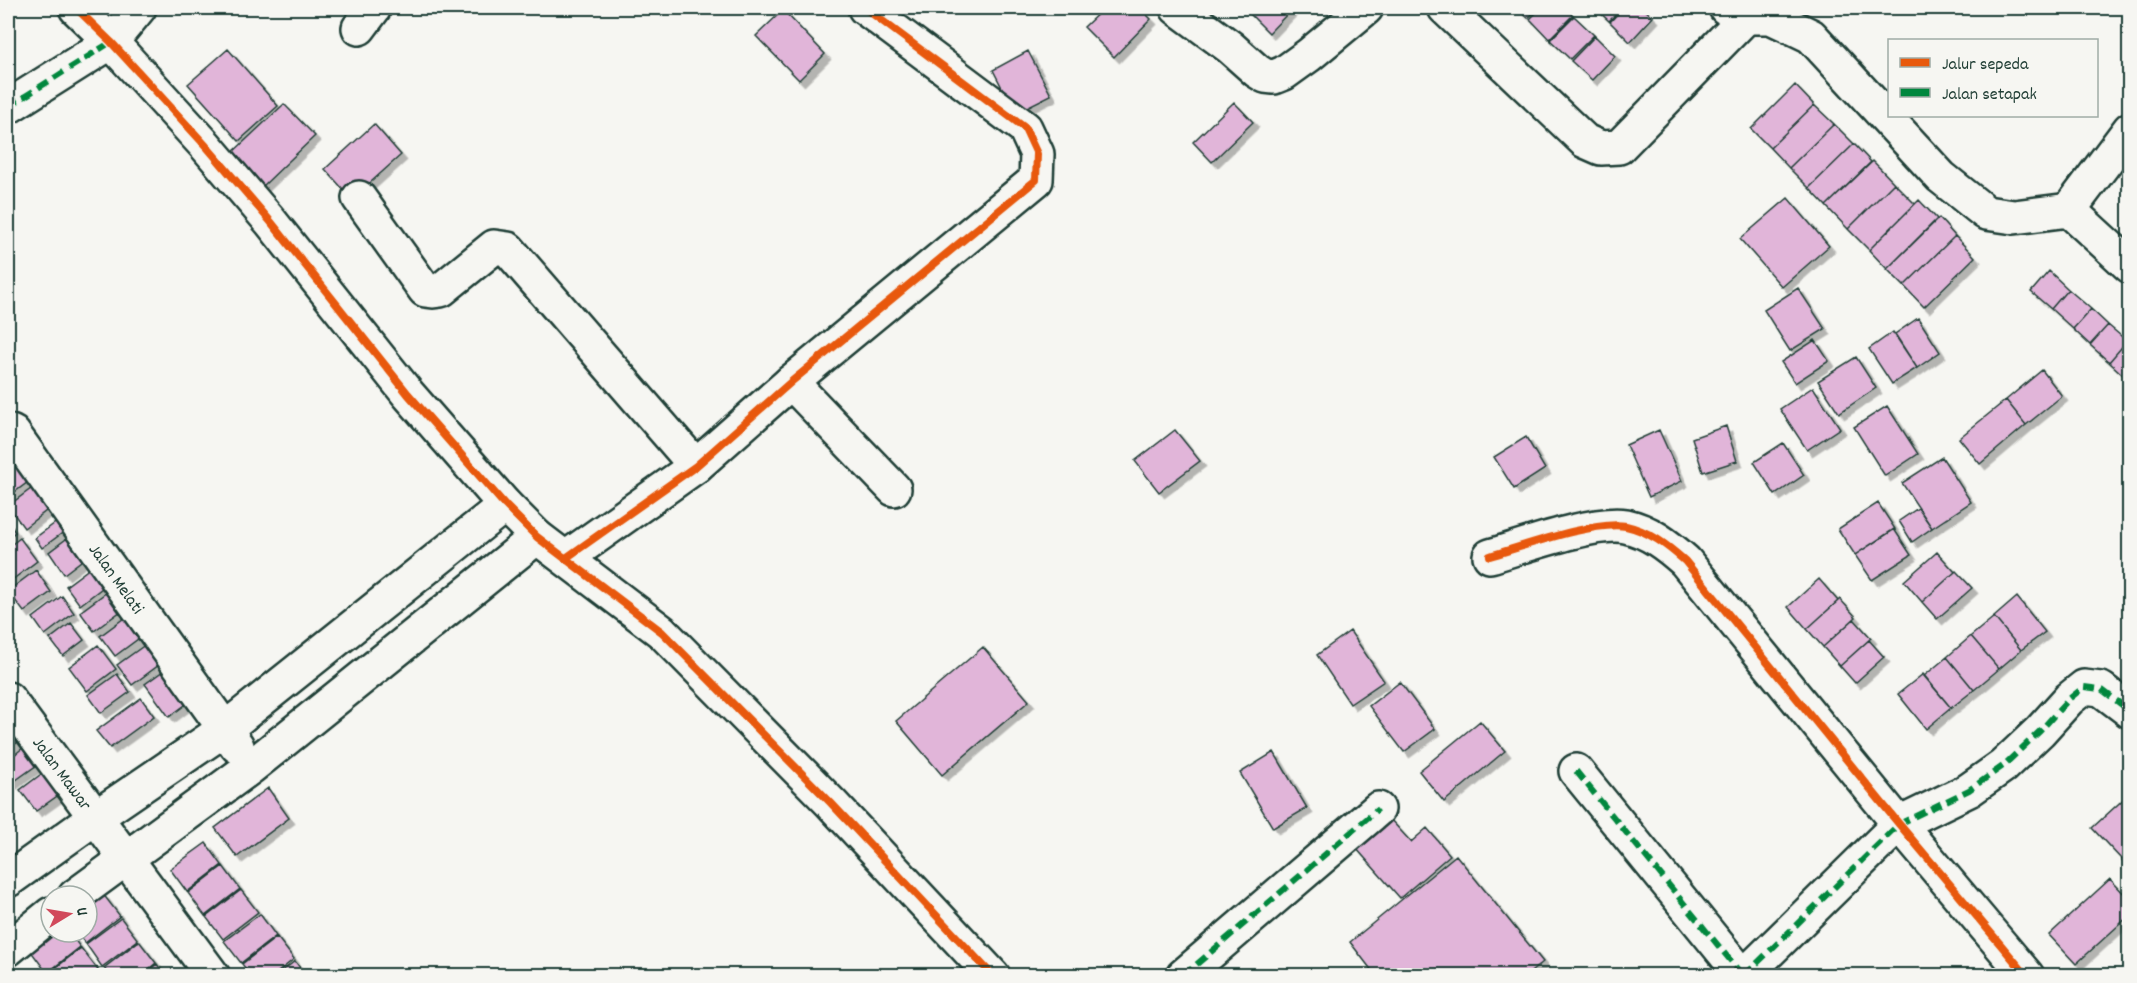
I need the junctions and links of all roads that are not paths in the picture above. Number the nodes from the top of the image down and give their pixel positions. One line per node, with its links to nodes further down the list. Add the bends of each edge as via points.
1 (76, 8): 8 (street)
2 (139, 8): 8 (street)
3 (865, 8): 14 (street, via 1025,128 1037,154 1036,180)
4 (1177, 8): 5 (street, via 1265,76 1274,77 1309,55)
5 (1366, 8)
6 (1445, 8): 7 (street, via 1585,141 1601,148 1619,147)
7 (1736, 12): 12 (street, via 1771,17 1811,36 1941,177 1986,213 2014,218)
8 (111, 42): 9 (street); 18 (street, via 272,222 408,394)
9 (8, 107)
10 (2130, 129): 12 (street)
11 (359, 198): 16 (street, via 425,290 441,290 494,247 508,249)
12 (2069, 210): 13 (street)
13 (2130, 266)
14 (791, 382): 16 (street); 17 (street)
15 (8, 431): 24 (street, Jalan Melati, via 14,433)
16 (696, 466): 21 (street)
17 (894, 489)
18 (505, 505): 19 (street); 24 (street)
19 (537, 537): 21 (street); 25 (street)
20 (1490, 556): 29 (street, via 1610,525 1637,529 1665,543 1685,561)
21 (566, 558): 38 (street, via 662,632)
22 (8, 699): 28 (street, Jalan Mawar)
23 (2130, 711): 29 (street, via 2101,689 2084,687 2003,766 1969,790)
24 (225, 729): 25 (street, Jalan Melati); 28 (street)
25 (251, 766): 30 (street)
26 (1576, 771): 40 (street)
27 (1378, 809): 39 (street)
28 (96, 817): 30 (street, Jalan Mawar); 31 (street)
29 (1899, 824): 40 (street); 41 (street)
30 (125, 858): 32 (street); 37 (street, Jalan Mawar)
31 (8, 880)
32 (91, 884)
33 (39, 924): 34 (street)
34 (8, 949)
35 (8, 969): 36 (street)
36 (12, 975)
37 (213, 975)
38 (993, 975)
39 (1183, 975)
40 (1743, 975)
41 (2027, 975)

